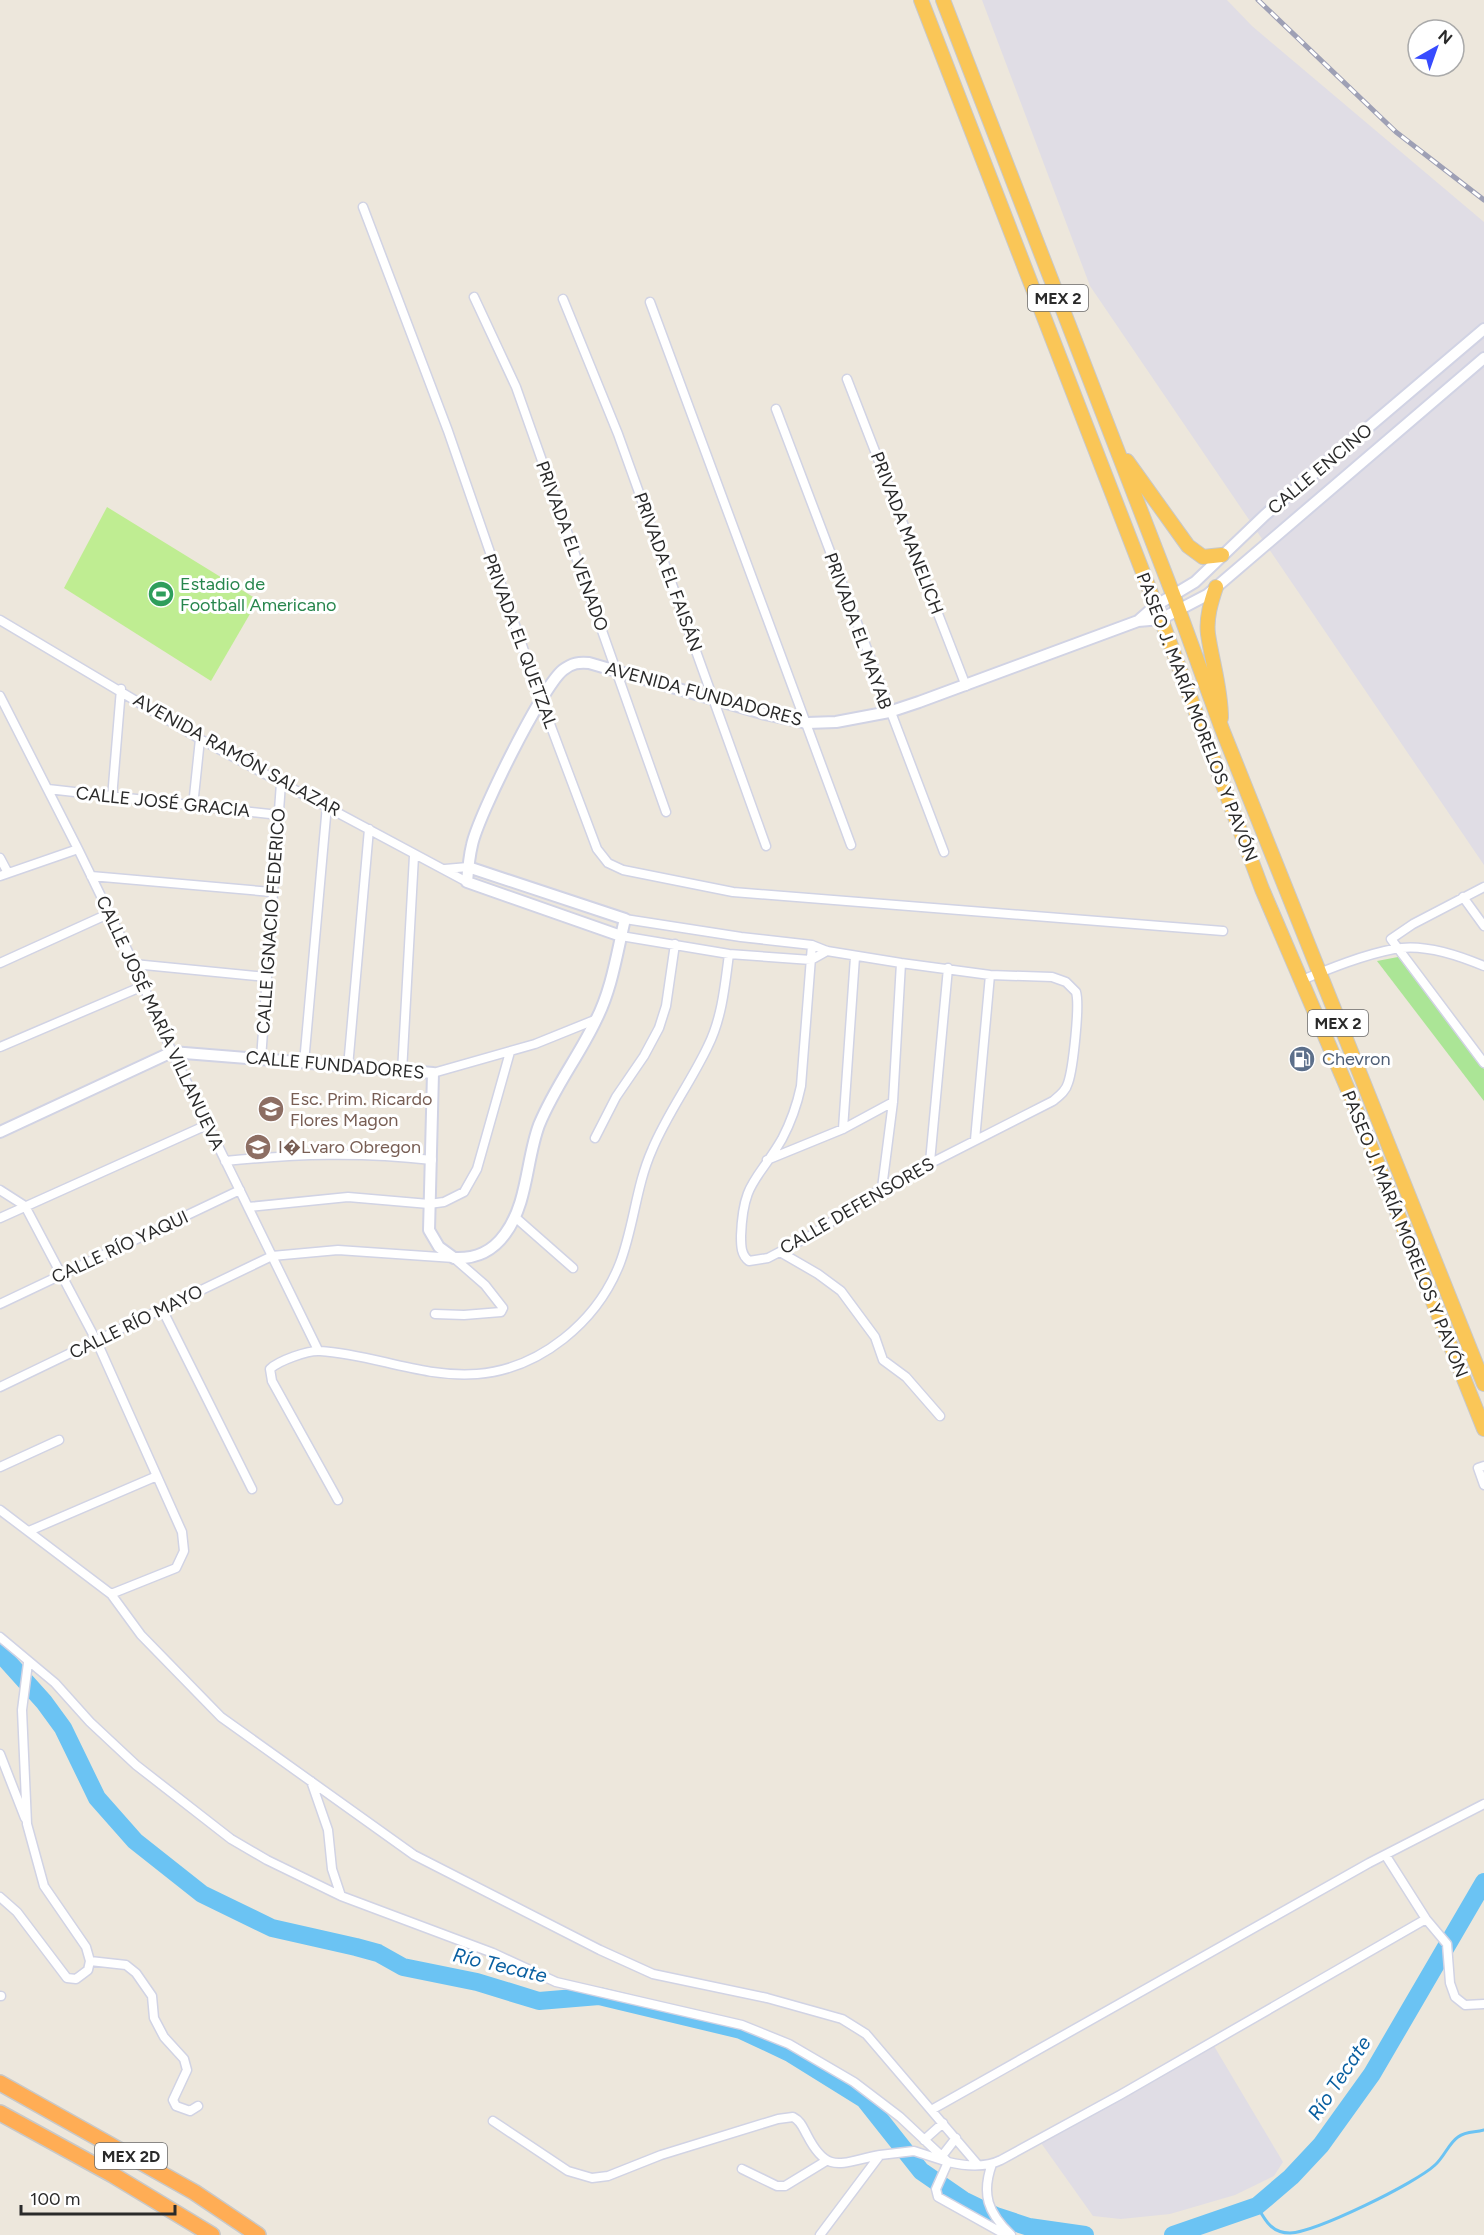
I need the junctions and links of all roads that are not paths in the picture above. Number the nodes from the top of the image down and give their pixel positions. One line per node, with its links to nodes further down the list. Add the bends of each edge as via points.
1 (921, 0): 16 (highway, PASEO J. MARÍA MORELOS Y PAVÓN / MEX 2)
2 (943, 0): 11 (highway, PASEO J. MARÍA MORELOS Y PAVÓN / MEX 2)
3 (363, 207): 22 (street, PRIVADA EL QUETZAL, via 448,431)
4 (474, 297): 18 (street, PRIVADA EL VENADO, via 516,387)
5 (563, 299): 23 (street, PRIVADA EL FAISÁN, via 618,434)
6 (650, 302): 25 (street)
7 (1484, 329): 12 (street, CALLE ENCINO)
8 (1484, 358): 13 (street, CALLE ENCINO)
9 (847, 379): 19 (street, PRIVADA MANELICH)
10 (776, 409): 24 (street, PRIVADA EL MAYAB)
11 (1115, 444): 12 (highway, via 1188,546 1203,557); 14 (highway, PASEO J. MARÍA MORELOS Y PAVÓN / MEX 2)
12 (1222, 555): 14 (street, CALLE ENCINO)
13 (1216, 587): 15 (street, CALLE ENCINO); 26 (highway, via 1208,633 1221,701)
14 (1174, 597): 15 (highway, PASEO J. MARÍA MORELOS Y PAVÓN / MEX 2); 16 (street, CALLE ENCINO)
15 (1178, 611): 16 (street, CALLE ENCINO); 26 (highway, PASEO J. MARÍA MORELOS Y PAVÓN / MEX 2)
16 (1158, 612): 19 (street, AVENIDA FUNDADORES); 70 (highway, PASEO J. MARÍA MORELOS Y PAVÓN / MEX 2, via 1262,889)
17 (0, 620): 20 (street, AVENIDA RAMÓN SALAZAR)
18 (618, 672): 22 (street, AVENIDA FUNDADORES, via 575,663 558,674); 23 (street, AVENIDA FUNDADORES); 33 (street, PRIVADA EL VENADO)
19 (966, 686): 24 (street, AVENIDA FUNDADORES)
20 (121, 689): 27 (street, AVENIDA RAMÓN SALAZAR); 30 (street)
21 (0, 696): 29 (street, CALLE JOSÉ MARÍA VILLANUEVA)
22 (541, 700): 42 (street, AVENIDA FUNDADORES, via 480,819); 53 (street, PRIVADA EL QUETZAL, via 597,849 608,863 623,870 733,892)
23 (715, 700): 25 (street, AVENIDA FUNDADORES); 37 (street, PRIVADA EL FAISÁN)
24 (889, 712): 25 (street, AVENIDA FUNDADORES); 39 (street, PRIVADA EL MAYAB)
25 (807, 723): 36 (street)
26 (1221, 729): 67 (highway, PASEO J. MARÍA MORELOS Y PAVÓN / MEX 2)
27 (200, 739): 28 (street, AVENIDA RAMÓN SALAZAR); 32 (street)
28 (281, 783): 31 (street, AVENIDA RAMÓN SALAZAR); 34 (street, CALLE IGNACIO FEDERICO)
29 (48, 789): 30 (street, CALLE JOSÉ GRACIA); 38 (street, CALLE JOSÉ MARÍA VILLANUEVA)
30 (112, 798): 32 (street, CALLE JOSÉ GRACIA)
31 (327, 805): 35 (street, AVENIDA RAMÓN SALAZAR); 77 (street)
32 (193, 806): 34 (street, CALLE JOSÉ GRACIA)
33 (666, 812)
34 (279, 815): 48 (street, CALLE IGNACIO FEDERICO)
35 (369, 829): 40 (street, AVENIDA RAMÓN SALAZAR); 79 (street)
36 (851, 845)
37 (766, 846)
38 (78, 849): 44 (street); 45 (street, CALLE JOSÉ MARÍA VILLANUEVA)
39 (944, 852)
40 (414, 856): 43 (street, AVENIDA RAMÓN SALAZAR); 80 (street)
41 (0, 858): 44 (street)
42 (468, 867): 43 (street, AVENIDA RAMÓN SALAZAR); 46 (street, AVENIDA FUNDADORES); 51 (street, AVENIDA RAMÓN SALAZAR)
43 (445, 869): 46 (street, AVENIDA RAMÓN SALAZAR)
44 (4, 874)
45 (91, 876): 48 (street); 50 (street, CALLE JOSÉ MARÍA VILLANUEVA)
46 (467, 882): 54 (street, AVENIDA RAMÓN SALAZAR)
47 (1484, 886): 49 (street)
48 (272, 892): 69 (street, CALLE IGNACIO FEDERICO)
49 (1463, 897): 52 (street); 57 (street, via 1391,939)
50 (108, 914): 62 (street); 64 (street, CALLE JOSÉ MARÍA VILLANUEVA)
51 (625, 919): 54 (street); 56 (street, AVENIDA RAMÓN SALAZAR)
52 (1484, 926)
53 (1223, 931)
54 (621, 936): 55 (street, AVENIDA RAMÓN SALAZAR); 72 (street)
55 (675, 944): 59 (street, AVENIDA RAMÓN SALAZAR); 87 (street, via 659,1028)
56 (812, 945): 58 (street, AVENIDA RAMÓN SALAZAR); 61 (street)
57 (1396, 948): 65 (street, via 1433,951); 67 (street); 78 (street)
58 (827, 951): 60 (street, AVENIDA RAMÓN SALAZAR); 61 (street)
59 (729, 954): 61 (street, AVENIDA RAMÓN SALAZAR); 110 (street, via 709,1045 648,1158 620,1264 601,1296 565,1339 534,1358 479,1374 430,1372)
60 (855, 957): 63 (street, AVENIDA RAMÓN SALAZAR); 85 (street)
61 (811, 960): 89 (street, via 801,1086 781,1140)
62 (0, 963)
63 (901, 963): 66 (street, AVENIDA RAMÓN SALAZAR); 83 (street)
64 (134, 964): 69 (street); 71 (street, CALLE JOSÉ MARÍA VILLANUEVA)
65 (1484, 966)
66 (948, 968): 68 (street, AVENIDA RAMÓN SALAZAR); 92 (street)
67 (1318, 974): 70 (street); 111 (highway, PASEO J. MARÍA MORELOS Y PAVÓN / MEX 2)
68 (990, 975): 82 (street, AVENIDA RAMÓN SALAZAR, via 1052,977 1072,987 1078,997 1070,1077); 88 (street)
69 (266, 977): 76 (street, CALLE IGNACIO FEDERICO)
70 (1302, 980): 114 (highway, PASEO J. MARÍA MORELOS Y PAVÓN / MEX 2)
71 (143, 986): 73 (street); 74 (street, CALLE JOSÉ MARÍA VILLANUEVA)
72 (597, 1018): 75 (street, CALLE FUNDADORES); 99 (street, via 559,1081 539,1126)
73 (0, 1047)
74 (172, 1052): 76 (street, CALLE FUNDADORES); 84 (street, CALLE JOSÉ MARÍA VILLANUEVA); 86 (street)
75 (510, 1052): 81 (street, CALLE FUNDADORES); 96 (street, via 470,1183 452,1200)
76 (261, 1059): 77 (street, CALLE FUNDADORES)
77 (304, 1063): 79 (street, CALLE FUNDADORES)
78 (1484, 1063)
79 (348, 1067): 80 (street, CALLE FUNDADORES)
80 (402, 1071): 81 (street, CALLE FUNDADORES)
81 (433, 1073): 91 (street)
82 (1059, 1095): 88 (street, CALLE DEFENSORES, via 1045,1107)
83 (893, 1102): 85 (street); 93 (street)
84 (209, 1124): 90 (street, CALLE JOSÉ MARÍA VILLANUEVA); 97 (street)
85 (843, 1130): 89 (street)
86 (0, 1132)
87 (595, 1138)
88 (975, 1140): 92 (street, CALLE DEFENSORES)
89 (768, 1160): 101 (street, CALLE DEFENSORES, via 743,1201 741,1246 749,1262)
90 (225, 1161): 91 (street, via 337,1153); 95 (street, CALLE JOSÉ MARÍA VILLANUEVA)
91 (432, 1161): 96 (street)
92 (930, 1162): 93 (street, CALLE DEFENSORES)
93 (882, 1188): 101 (street, CALLE DEFENSORES, via 832,1223)
94 (0, 1190): 97 (street)
95 (240, 1190): 98 (street, CALLE JOSÉ MARÍA VILLANUEVA); 105 (street, CALLE RÍO YAQUI)
96 (429, 1204): 98 (street, via 348,1197); 103 (street, via 433,1239)
97 (25, 1206): 100 (street); 105 (street)
98 (248, 1207): 102 (street, CALLE JOSÉ MARÍA VILLANUEVA)
99 (514, 1217): 103 (street, via 507,1232 490,1250); 104 (street)
100 (0, 1218)
101 (780, 1252): 113 (street, via 841,1291 875,1337 883,1360 906,1377)
102 (272, 1256): 103 (street, via 338,1250); 107 (street, CALLE RÍO MAYO); 110 (street, CALLE JOSÉ MARÍA VILLANUEVA)
103 (454, 1258): 108 (street, via 498,1299 503,1306 501,1312)
104 (573, 1268)
105 (60, 1275): 106 (street, CALLE RÍO YAQUI); 109 (street)
106 (0, 1304)
107 (163, 1311): 109 (street, CALLE RÍO MAYO); 120 (street)
108 (435, 1314)
109 (97, 1342): 112 (street, CALLE RÍO MAYO); 118 (street)
110 (318, 1350): 121 (street, via 274,1366 269,1374)
111 (1484, 1384)
112 (0, 1387)
113 (940, 1416)
114 (1484, 1429)
115 (59, 1440): 117 (street)
116 (1484, 1466): 119 (street, via 1478,1468)
117 (0, 1467)
118 (157, 1476): 123 (street); 124 (street, via 182,1532 184,1551 176,1568)
119 (1484, 1485)
120 (252, 1489)
121 (338, 1500)
122 (0, 1510): 123 (street)
123 (29, 1531): 124 (street)
124 (111, 1594): 128 (street, via 141,1635 222,1717)
125 (0, 1637): 126 (street)
126 (28, 1663): 130 (street, via 22,1710); 132 (street, via 55,1683 136,1765 213,1826 267,1860)
127 (0, 1754): 130 (street)
128 (311, 1781): 132 (street, via 328,1830 332,1869); 139 (street, via 414,1855 642,1969 842,2019 866,2034)
129 (1484, 1804): 131 (street)
130 (27, 1824): 135 (street, via 44,1886 71,1922)
131 (1386, 1856): 134 (street); 139 (street)
132 (341, 1896): 144 (street, via 493,1953 556,1982 742,2025 789,2044 854,2082)
133 (0, 1897): 135 (street, via 17,1912 68,1978 82,1976)
134 (1426, 1919): 136 (street, via 1447,1944 1455,1997 1465,2005); 148 (street)
135 (90, 1961): 138 (street, via 126,1965 136,1973 152,1996 154,2018 164,2037 184,2059 187,2070 173,2100 176,2106 190,2111)
136 (1484, 2004)
137 (0, 2083): 152 (highway, MEX 2D, via 194,2192)
138 (198, 2106)
139 (933, 2109): 142 (street)
140 (0, 2113): 151 (highway, MEX 2D)
141 (493, 2121): 147 (street, via 568,2170 592,2178 793,2117)
142 (943, 2123): 143 (street); 144 (street)
143 (956, 2138): 146 (street); 149 (street)
144 (924, 2140): 146 (street)
145 (880, 2155): 146 (street, via 914,2151); 147 (street); 153 (street)
146 (945, 2159): 149 (street); 154 (street, via 936,2195)
147 (826, 2162): 150 (street, via 785,2187)
148 (992, 2164): 149 (street); 155 (street, via 986,2195)
149 (978, 2165)
150 (742, 2169)
151 (212, 2235)
152 (258, 2235)
153 (820, 2235)
154 (1006, 2235)
155 (1011, 2235)

